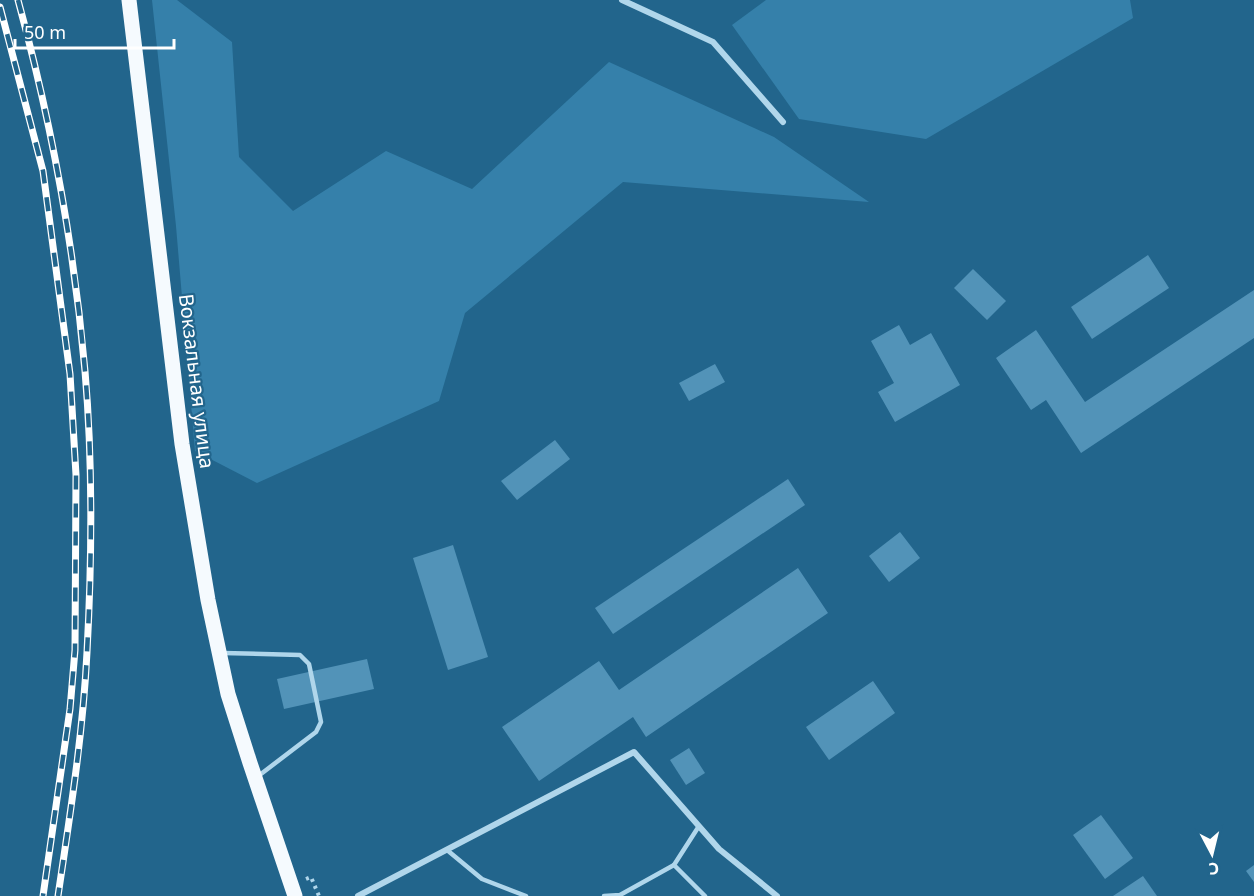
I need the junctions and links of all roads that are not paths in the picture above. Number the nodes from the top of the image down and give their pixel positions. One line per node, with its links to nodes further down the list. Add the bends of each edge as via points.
1 (129, 0): 4 (main road, Вокзальная улица, via 182,444)
2 (622, 0): 3 (street, via 713,42)
3 (783, 122)
4 (220, 653): 5 (main road, Вокзальная улица, via 228,694); 5 (lane, via 300,655 309,664 321,722 316,732)
5 (255, 778): 10 (main road, Вокзальная улица)
6 (699, 826): 7 (street, via 634,752); 8 (lane); 15 (street, via 719,849)
7 (447, 850): 9 (lane, via 482,879); 11 (street)
8 (674, 865): 13 (lane, via 620,895); 14 (lane)
9 (514, 893): 12 (lane)
10 (295, 896)
11 (358, 896)
12 (526, 896)
13 (604, 896)
14 (705, 896)
15 (777, 896)

